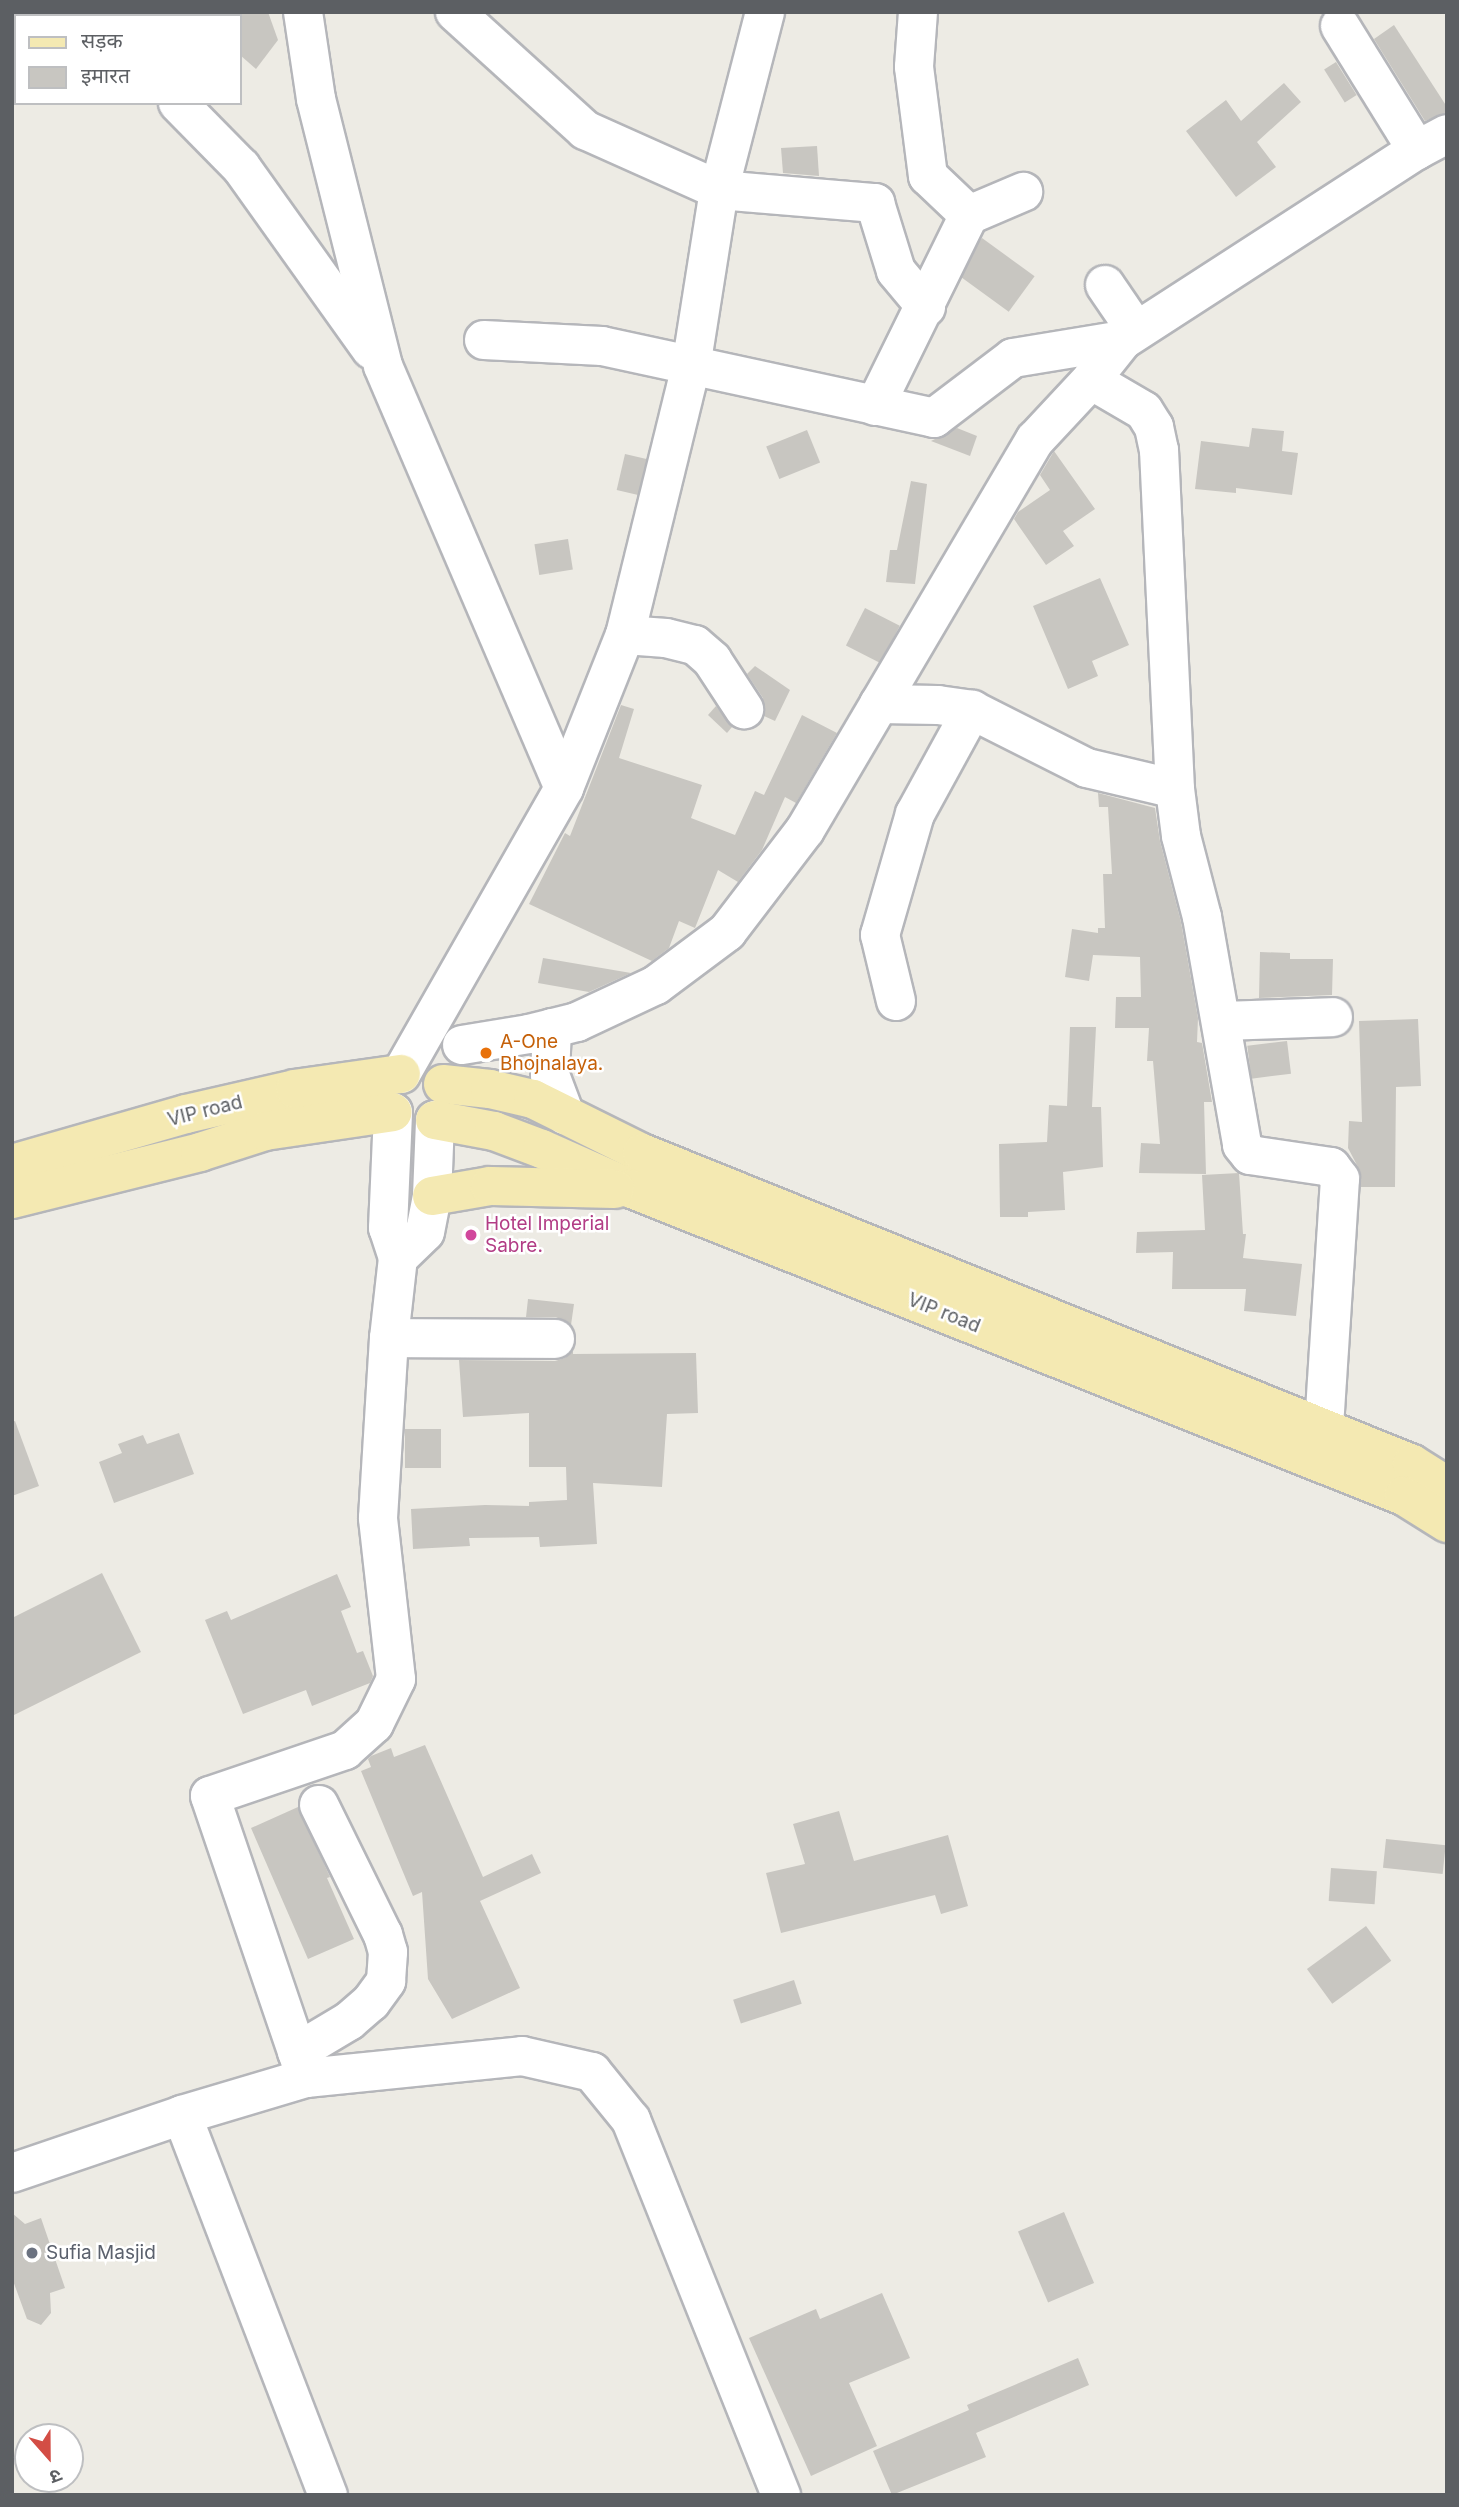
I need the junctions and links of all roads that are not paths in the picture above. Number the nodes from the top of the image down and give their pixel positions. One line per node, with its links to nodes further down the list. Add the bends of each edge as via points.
1 (303, 12): 15 (street, via 316,99)
2 (455, 12): 8 (street, via 586,130)
3 (765, 12): 8 (street)
4 (918, 12): 10 (street, via 914,67 928,176)
5 (1340, 26): 7 (street)
6 (180, 105): 15 (street, via 241,167)
7 (1432, 142): 13 (street)
8 (719, 190): 12 (street, via 875,203 895,271); 16 (street)
9 (1023, 192): 10 (street)
10 (969, 215): 12 (street)
11 (1105, 285): 13 (street)
12 (926, 307): 18 (street)
13 (1129, 334): 17 (street); 18 (street, via 1013,358 934,418)
14 (484, 340): 16 (street, via 602,346)
15 (383, 366): 23 (street)
16 (691, 367): 18 (street); 19 (street)
17 (1091, 380): 20 (street, via 1035,440); 24 (street, via 1144,411 1154,427 1159,450)
18 (875, 406)
19 (625, 635): 21 (street, via 695,645 712,660); 23 (street)
20 (879, 704): 22 (street); 29 (street, via 805,830 727,932 656,985 577,1022)
21 (744, 709)
22 (972, 710): 24 (street, via 1087,768); 26 (street, via 915,814 880,934)
23 (564, 788): 25 (street)
24 (1175, 789): 28 (street)
25 (456, 973): 30 (street); 31 (street)
26 (896, 1001)
27 (1333, 1017): 28 (street)
28 (1221, 1021): 42 (street, via 1245,1152 1331,1167 1340,1179)
29 (552, 1028): 30 (street); 34 (street, via 550,1075)
30 (462, 1045): 32 (street)
31 (401, 1074): 32 (main road, via 419,1068 437,1076); 33 (main road, via 389,1089); 35 (main road, VIP road, via 295,1089)
32 (439, 1102): 33 (main road, via 428,1124 410,1125); 34 (main road, VIP road, via 491,1089); 36 (main road, VIP road, via 494,1131); 37 (street)
33 (393, 1112): 38 (main road, VIP road, via 265,1131); 39 (street, via 388,1228)
34 (565, 1115): 42 (main road, VIP road, via 642,1153)
35 (12, 1164)
36 (632, 1189): 37 (main road, via 490,1186); 44 (main road, VIP road, via 1404,1496)
37 (432, 1196): 39 (street, via 425,1232)
38 (12, 1199)
39 (398, 1258): 40 (street)
40 (389, 1338): 41 (street); 46 (street, via 378,1518 396,1679 374,1724 345,1750 210,1796)
41 (555, 1339)
42 (1324, 1429): 43 (main road, VIP road, via 1412,1464)
43 (1447, 1486)
44 (1447, 1523)
45 (319, 1805): 46 (street, via 388,1952 386,1981 372,2002)
46 (302, 2065): 47 (street); 50 (street, via 522,2056 592,2072 631,2120)
47 (182, 2115): 48 (street); 49 (street)
48 (12, 2173)
49 (328, 2495)
50 (782, 2495)

